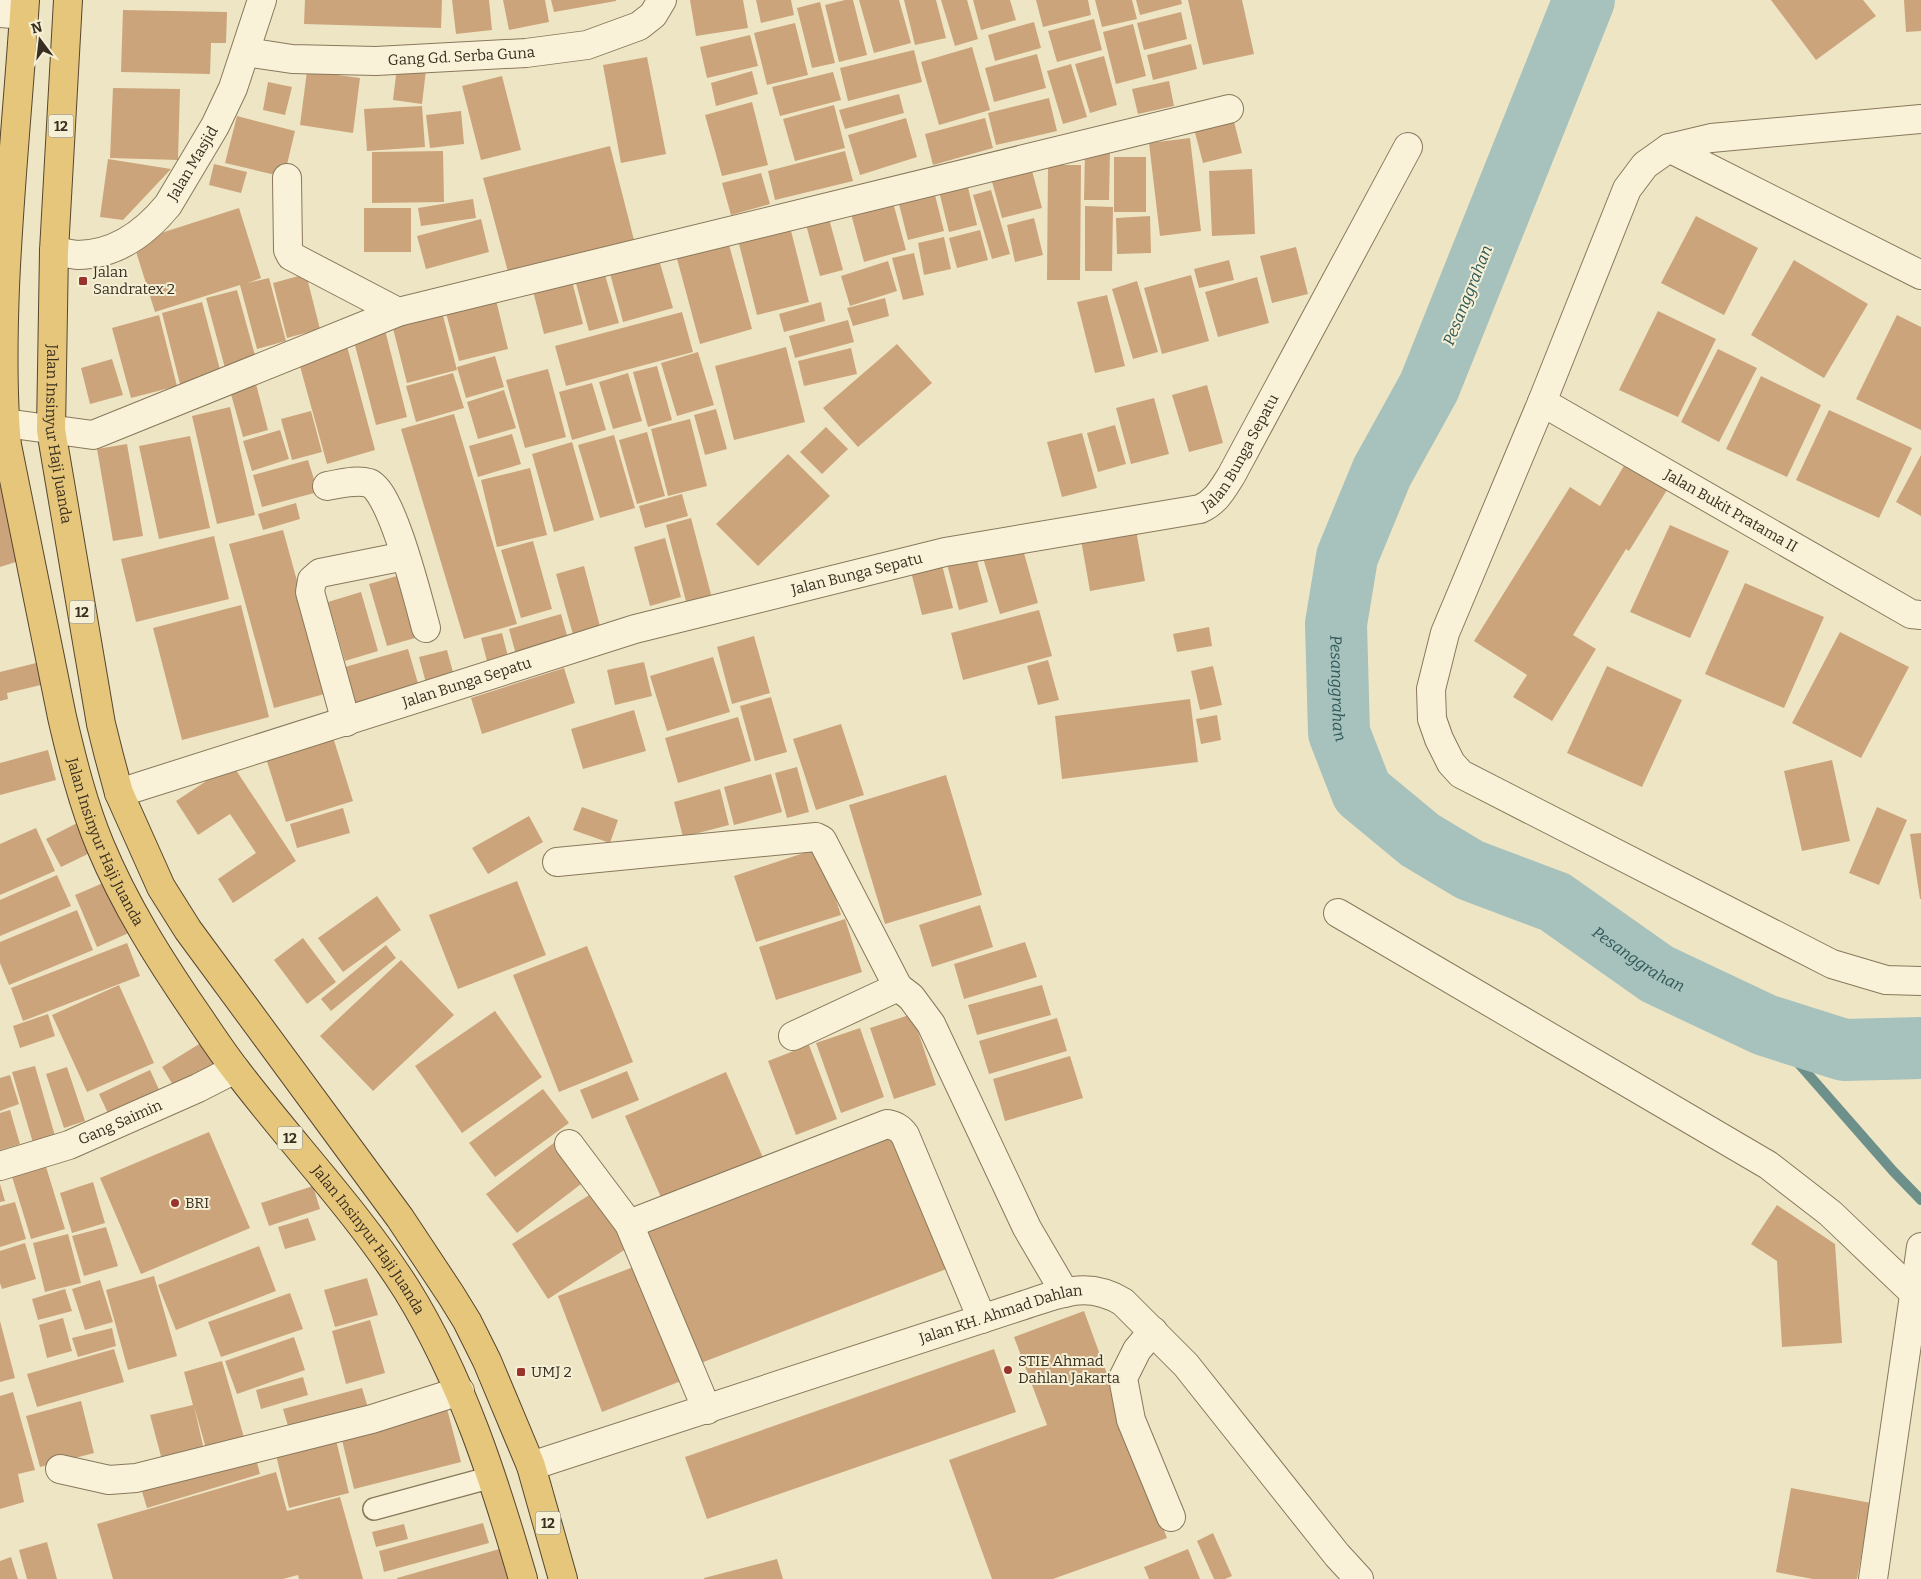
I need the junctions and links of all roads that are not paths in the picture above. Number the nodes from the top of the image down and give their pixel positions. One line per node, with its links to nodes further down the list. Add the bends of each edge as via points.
1 (68, 0): 12 (highway, Jalan Insinyur Haji Juanda / 12)
2 (262, 0): 5 (street, Jalan Masjid)
3 (662, 0): 5 (street, Gang Gd. Serba Guna, via 653,15 639,26 587,45 500,55 376,60 292,59)
4 (16, 9): 11 (highway, Jalan Insinyur Haji Juanda / 12)
5 (246, 52): 12 (street, Jalan Masjid, via 215,126 160,215 128,242 112,249 78,255)
6 (1229, 109): 14 (street)
7 (1921, 119): 9 (street, via 1711,138)
8 (1408, 147): 22 (street, Jalan Bunga Sepatu, via 1231,476 1219,495 1200,509 945,552 635,629)
9 (1669, 148): 13 (street); 15 (street, via 1645,165 1627,189)
10 (287, 178): 14 (street, via 288,250 291,256)
11 (4, 220): 17 (highway, Jalan Insinyur Haji Juanda / 12)
12 (54, 252): 16 (highway, Jalan Insinyur Haji Juanda / 12)
13 (1921, 275)
14 (398, 312): 16 (street, via 93,435)
15 (1542, 402): 20 (street, Jalan Bukit Pratama II, via 1911,614); 26 (street, via 1445,633 1440,652 1431,689 1432,719 1451,763 1461,774 1832,964 1886,980)
16 (51, 430): 17 (street); 23 (highway, Jalan Insinyur Haji Juanda / 12, via 101,724)
17 (3, 435): 29 (highway, Jalan Insinyur Haji Juanda / 12, via 72,759 99,842 153,949)
18 (327, 486): 19 (street, via 358,482 370,483 377,488 388,508)
19 (405, 556): 21 (street); 22 (street, via 320,574 312,580 310,592)
20 (1921, 615)
21 (426, 628)
22 (346, 722): 23 (street, Jalan Bunga Sepatu)
23 (119, 793): 40 (highway, Jalan Insinyur Haji Juanda / 12, via 161,887 188,930 400,1218 452,1295 487,1360)
24 (557, 862): 27 (street, via 816,837 824,842)
25 (1338, 913): 35 (street, via 1768,1165 1830,1213)
26 (1921, 982)
27 (898, 987): 28 (street); 34 (street, via 931,1024 1027,1228)
28 (793, 1036)
29 (235, 1069): 31 (street, Gang Saimin, via 69,1146); 38 (highway, Jalan Insinyur Haji Juanda / 12, via 376,1244 436,1341)
30 (569, 1144): 32 (street)
31 (0, 1166)
32 (629, 1224): 36 (street, via 887,1124 900,1129 905,1135); 39 (street)
33 (1921, 1247): 35 (street)
34 (1065, 1293): 36 (street, Jalan KH. Ahmad Dahlan); 37 (street, Jalan KH. Ahmad Dahlan, via 1081,1289 1112,1295)
35 (1916, 1294): 48 (street)
36 (982, 1319): 39 (street, Jalan KH. Ahmad Dahlan)
37 (1152, 1332): 44 (street, via 1137,1350 1123,1378 1132,1420); 47 (street, Jalan KH. Ahmad Dahlan, via 1186,1366)
38 (460, 1390): 41 (street, via 372,1419 136,1478 109,1480); 42 (highway, Jalan Insinyur Haji Juanda / 12)
39 (708, 1410): 40 (street, Jalan KH. Ahmad Dahlan)
40 (531, 1466): 46 (highway, Jalan Insinyur Haji Juanda / 12)
41 (60, 1468)
42 (492, 1477): 43 (lane); 45 (highway, Jalan Insinyur Haji Juanda / 12)
43 (374, 1509)
44 (1171, 1517)
45 (523, 1579)
46 (563, 1579)
47 (1359, 1579)
48 (1872, 1579)

